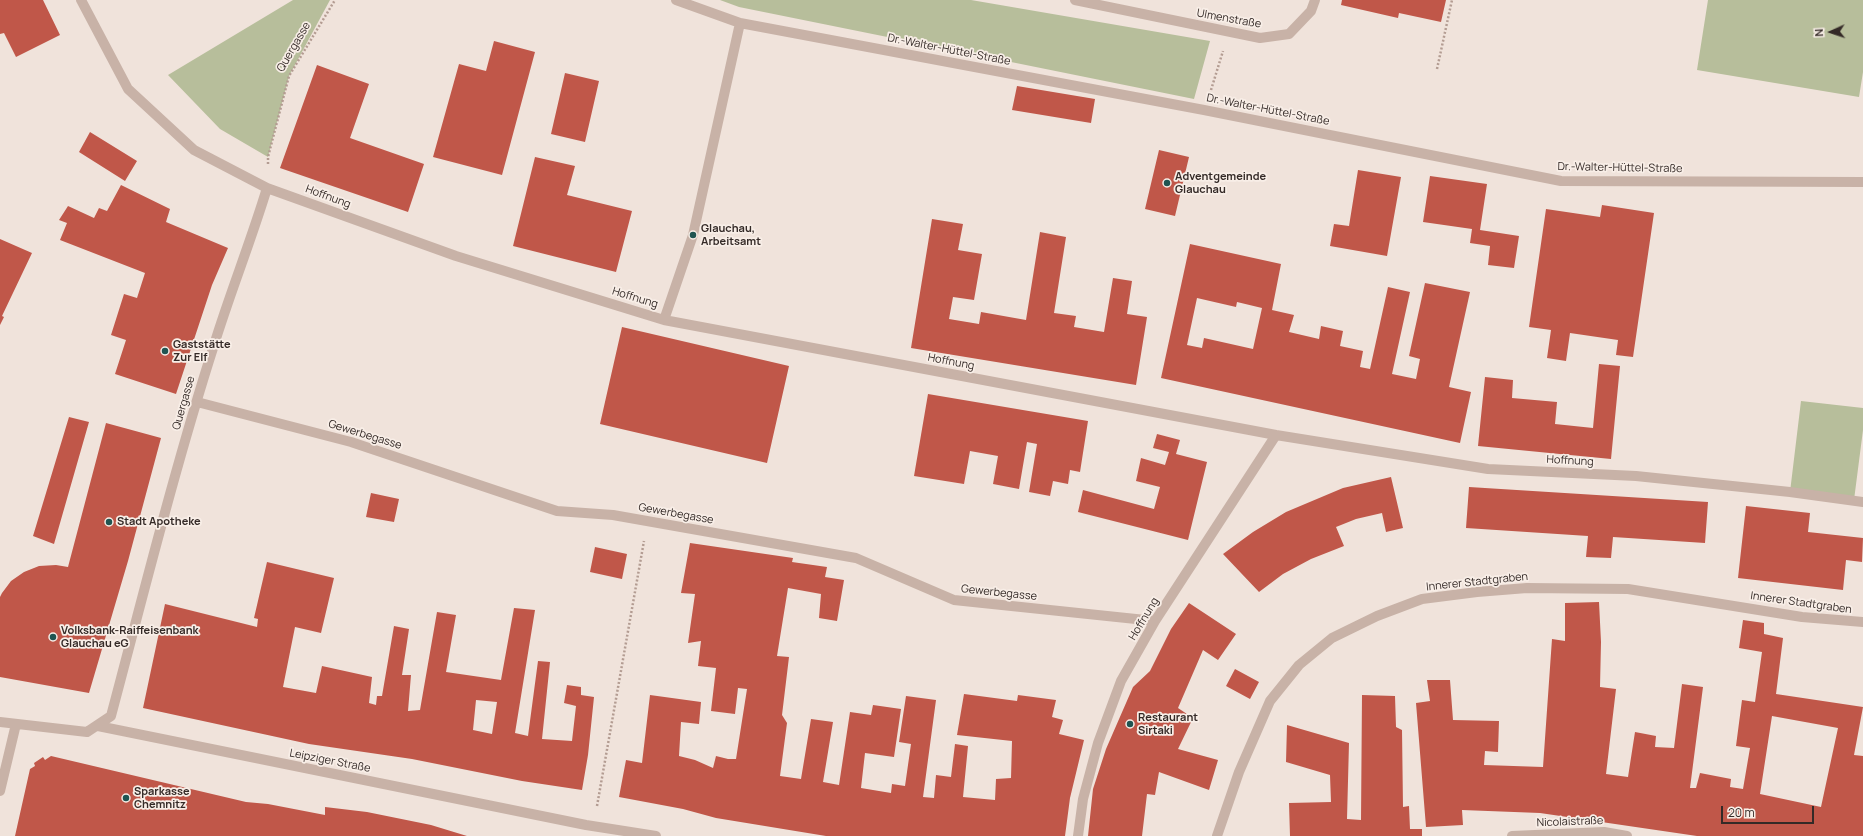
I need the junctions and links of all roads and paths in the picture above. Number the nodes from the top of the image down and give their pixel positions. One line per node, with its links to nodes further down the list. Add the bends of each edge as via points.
1 (81, 0): 12 (street, Hoffnung, via 128,88 194,150)
2 (335, 0): 12 (path, Quergasse, via 289,76 268,157)
3 (676, 0): 7 (street, Dr.-Walter-Hüttel-Straße)
4 (1074, 0): 8 (street, Ulmenstraße)
5 (1315, 0): 8 (street, Ulmenstraße, via 1311,11 1289,34 1260,38)
6 (1452, 0): 9 (path)
7 (740, 23): 10 (street, Dr.-Walter-Hüttel-Straße); 13 (street, via 693,236)
8 (1229, 32): 10 (path)
9 (1437, 69)
10 (1204, 110): 11 (street, Dr.-Walter-Hüttel-Straße, via 1561,181)
11 (1863, 182)
12 (267, 188): 13 (street, Hoffnung, via 456,256); 14 (street, Quergasse)
13 (664, 320): 15 (street, Hoffnung)
14 (197, 402): 17 (street, Gewerbegasse, via 351,442 557,511 613,515); 22 (street, Quergasse, via 111,716)
15 (1276, 435): 16 (street, Hoffnung, via 1488,469 1636,476); 18 (street, Hoffnung)
16 (1863, 502)
17 (648, 521): 18 (street, Gewerbegasse, via 856,558 954,600); 24 (path)
18 (1156, 621): 26 (street, Hoffnung, via 1121,681 1098,743 1083,799)
19 (1863, 622): 27 (street, Innerer Stadtgraben, via 1802,617 1628,589 1528,588 1422,599 1377,616 1332,638 1299,665 1270,701 1239,772)
20 (0, 722): 21 (street, Leipziger Straße)
21 (16, 724): 22 (street, Leipziger Straße, via 87,732); 23 (street)
22 (98, 726): 24 (street, Leipziger Straße)
23 (0, 791)
24 (593, 826): 25 (street, Leipziger Straße)
25 (656, 836)
26 (1078, 836)
27 (1217, 836)
28 (1512, 836): 29 (street, Nicolaistraße, via 1604,832)
29 (1627, 836)

